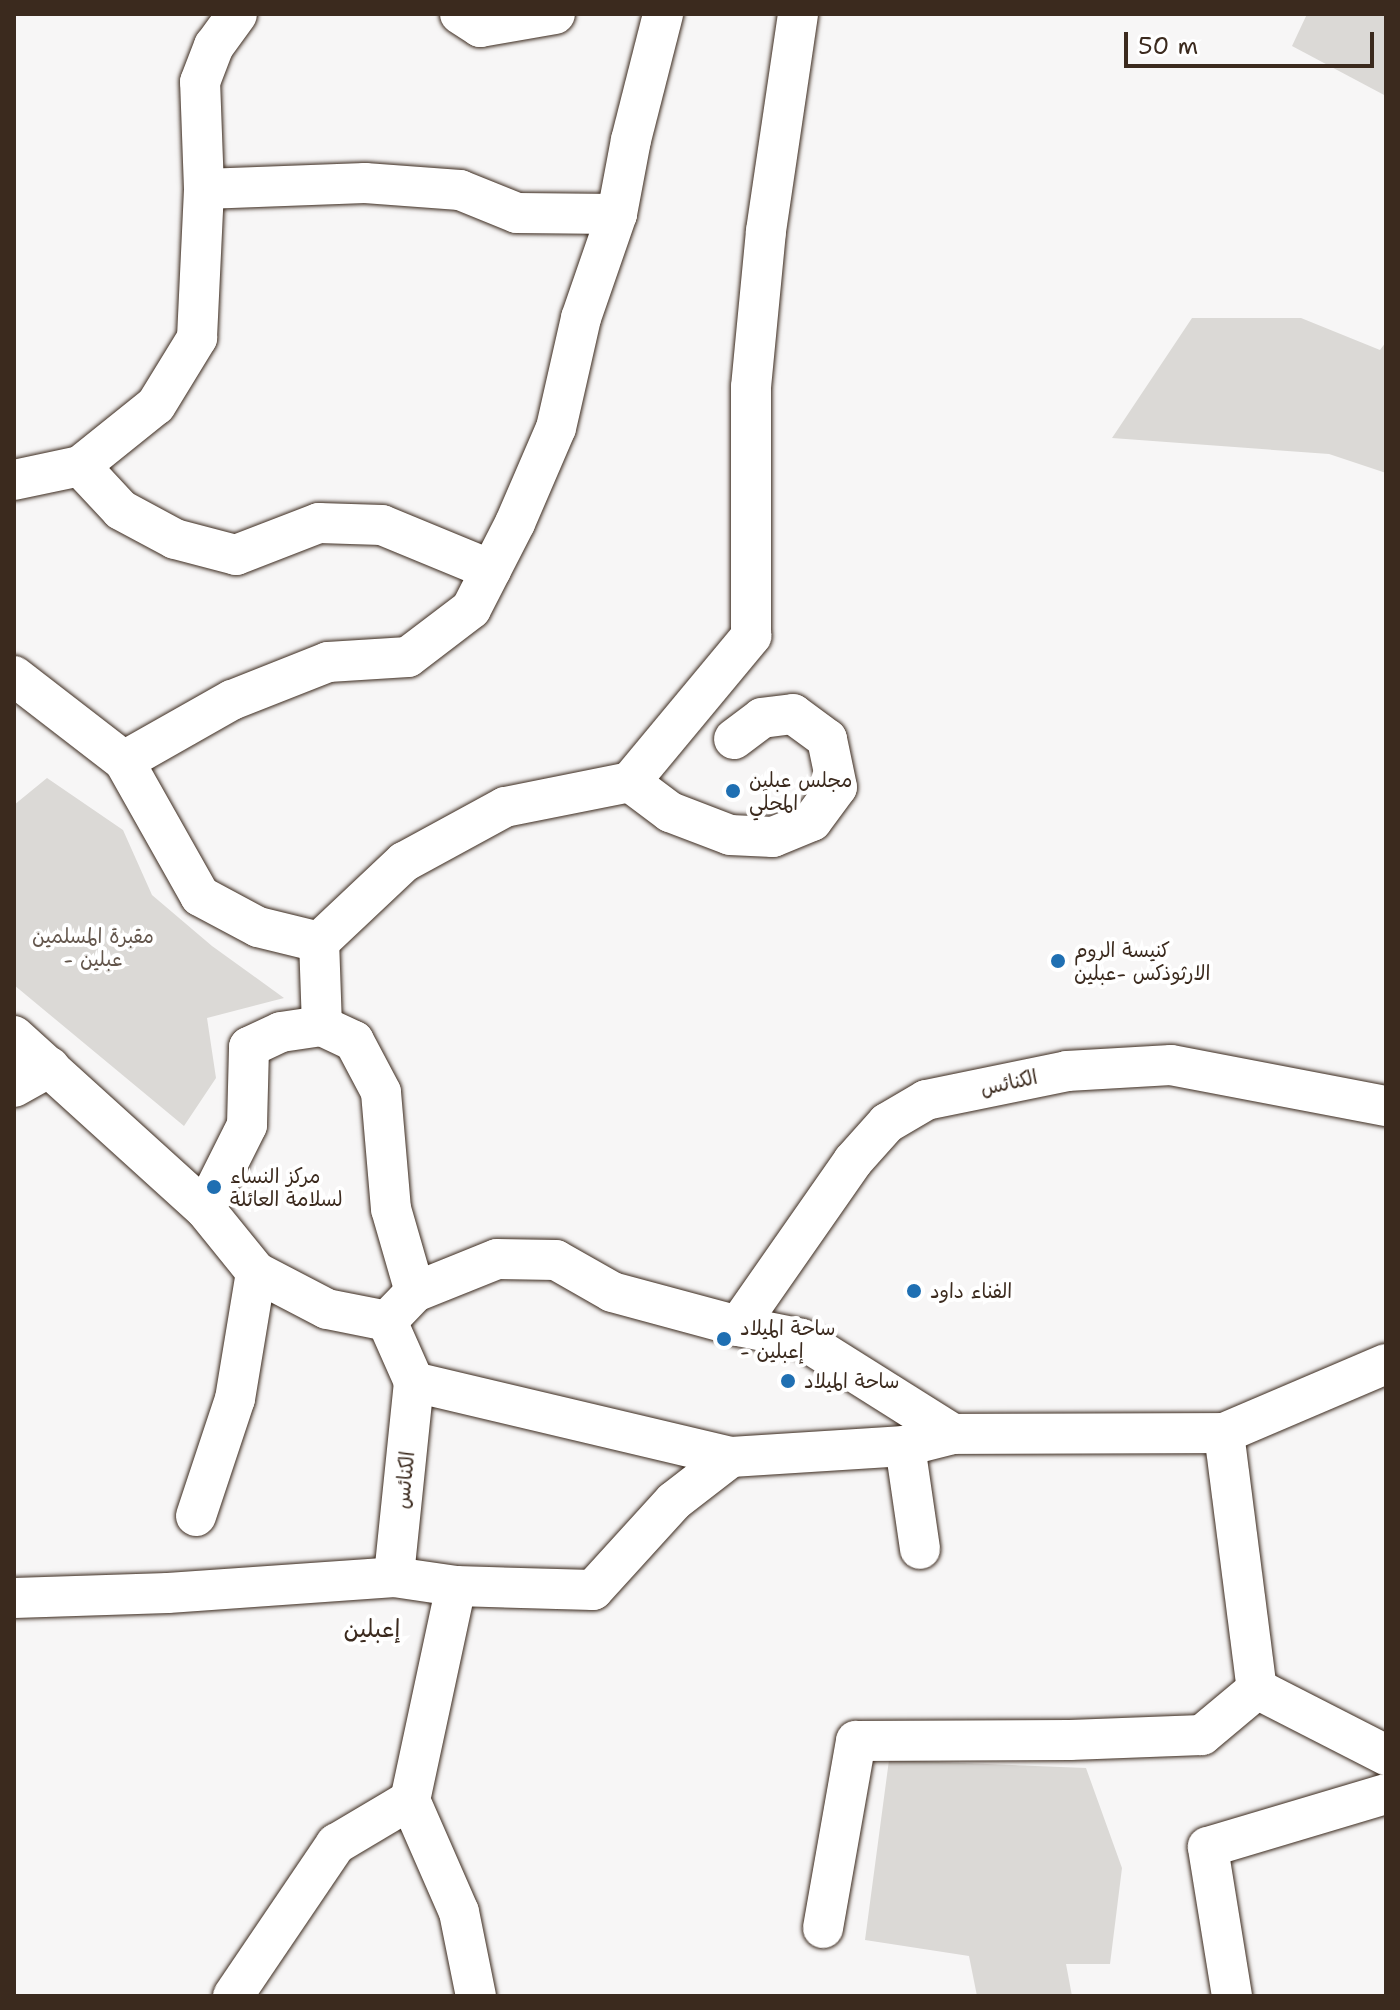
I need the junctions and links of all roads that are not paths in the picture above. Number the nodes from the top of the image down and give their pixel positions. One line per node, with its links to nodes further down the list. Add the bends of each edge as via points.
1 (237, 14): 6 (street, via 214,46 200,82)
2 (460, 14): 3 (street, via 480,27)
3 (555, 14)
4 (663, 14): 7 (street)
5 (798, 14): 14 (street, via 766,231 751,387 751,636)
6 (204, 189): 7 (street, via 365,183 460,190 517,213); 8 (street, via 197,338 156,405)
7 (617, 214): 10 (street, via 581,318 556,428)
8 (80, 466): 9 (street); 10 (street, via 121,510 175,539 236,555 319,523 382,525)
9 (14, 480)
10 (491, 570): 13 (street, via 471,609 408,657 328,662 232,700)
11 (14, 676): 13 (street)
12 (734, 739): 14 (street, via 762,718 793,714 827,739 837,787 812,821 773,837 730,835 685,818)
13 (124, 761): 15 (street, via 200,896 258,927)
14 (630, 782): 15 (street, via 505,807 404,862)
15 (319, 942): 16 (street)
16 (322, 1026): 21 (street, via 281,1032 249,1047 247,1125); 23 (street, via 354,1041 381,1092 391,1209)
17 (14, 1036): 18 (street)
18 (50, 1067): 19 (street); 21 (street)
19 (14, 1087)
20 (1386, 1106): 25 (street, الكنائس, via 1171,1065 1067,1071 926,1100 887,1123 853,1161)
21 (205, 1209): 22 (street)
22 (256, 1272): 24 (street, via 327,1309); 32 (street, via 235,1399)
23 (415, 1292): 24 (street); 25 (street, via 497,1259 556,1260 612,1292)
24 (387, 1321): 27 (street, الكنائس)
25 (738, 1326): 29 (street, via 802,1339)
26 (1386, 1364): 28 (street)
27 (414, 1382): 31 (street); 34 (street, الكنائس)
28 (1224, 1433): 29 (street); 37 (street)
29 (953, 1434): 30 (street)
30 (905, 1446): 31 (street); 33 (street)
31 (731, 1457): 35 (street, via 674,1501 593,1590)
32 (196, 1516)
33 (920, 1549)
34 (394, 1577): 35 (street); 36 (street)
35 (456, 1586): 40 (street)
36 (14, 1598)
37 (1257, 1689): 38 (street); 41 (street, via 1202,1735 856,1741)
38 (1386, 1755)
39 (1386, 1794): 44 (street, via 1208,1847)
40 (410, 1800): 42 (street, via 336,1844); 43 (street, via 459,1912)
41 (823, 1928)
42 (233, 1996)
43 (476, 1996)
44 (1232, 1996)

